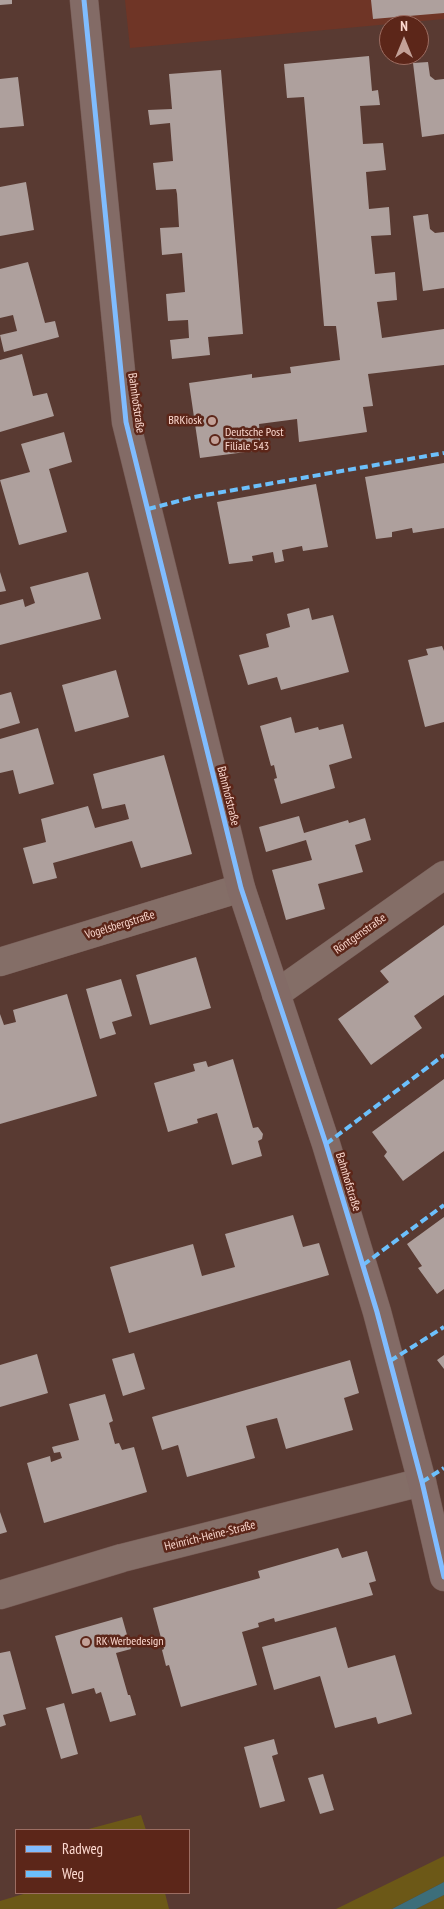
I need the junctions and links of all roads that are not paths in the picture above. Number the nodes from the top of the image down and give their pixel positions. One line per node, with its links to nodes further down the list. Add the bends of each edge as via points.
1 (84, 0): 3 (street, Bahnhofstraße, via 126,422)
2 (444, 875): 5 (street, Röntgenstraße)
3 (241, 888): 4 (street, Vogelsbergstraße); 5 (street, Bahnhofstraße)
4 (0, 962)
5 (276, 994): 6 (street, Bahnhofstraße, via 377,1312)
6 (422, 1482): 7 (street, Bahnhofstraße); 8 (street, Heinrich-Heine-Straße, via 122,1558)
7 (444, 1577)
8 (0, 1595)

